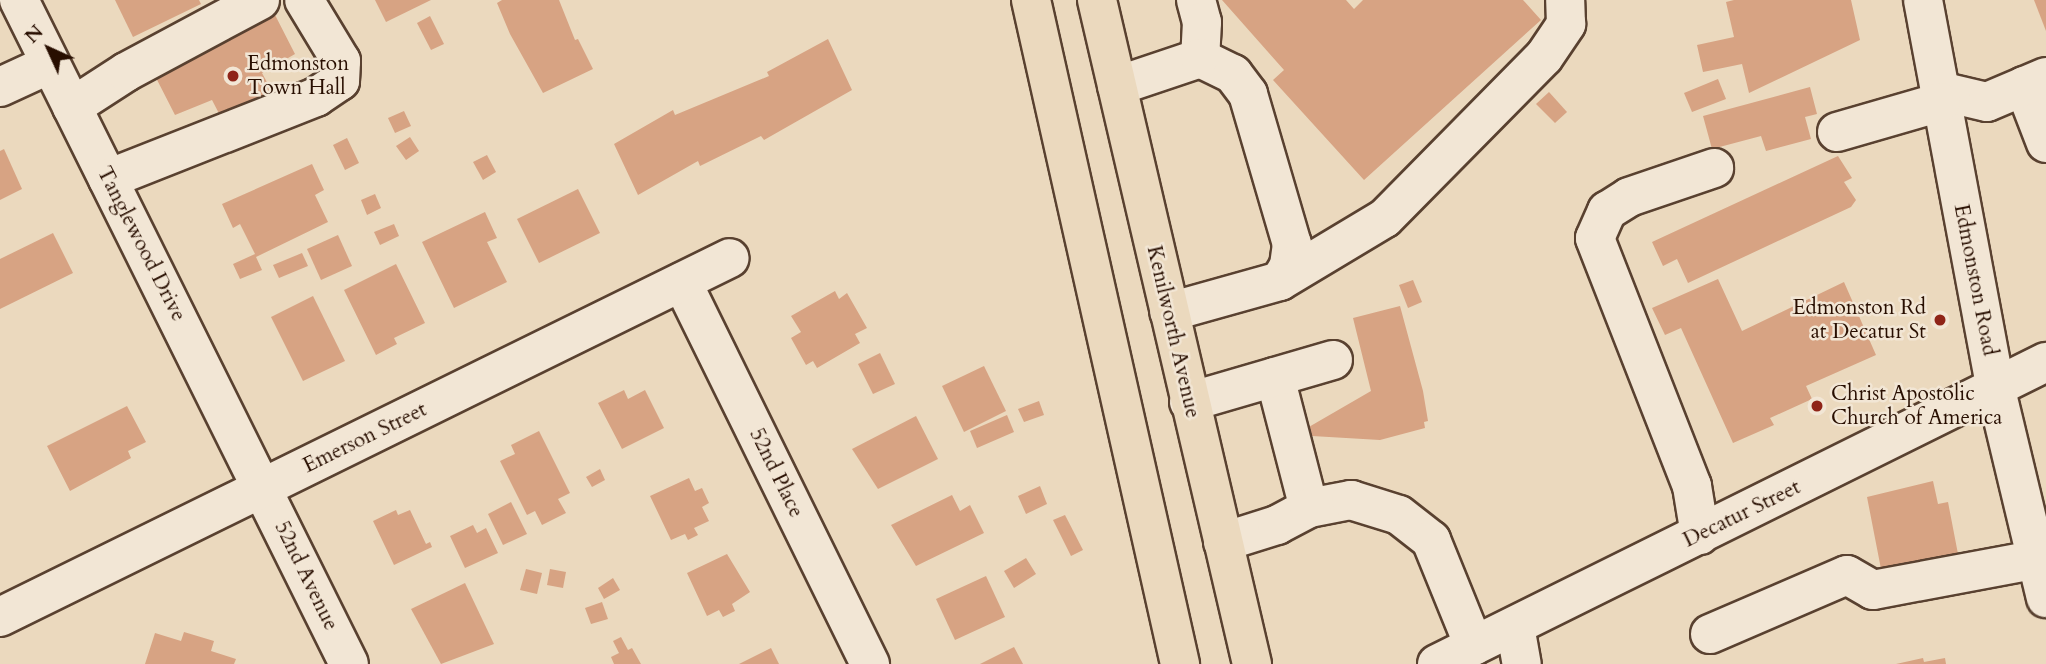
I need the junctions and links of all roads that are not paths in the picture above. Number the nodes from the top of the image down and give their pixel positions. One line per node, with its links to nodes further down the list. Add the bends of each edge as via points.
1 (19, 0): 10 (street, Tanglewood Drive)
2 (260, 0): 15 (street, via 126,72)
3 (304, 0): 19 (street, via 341,61 340,81 316,97)
4 (1031, 0): 40 (main road)
5 (1097, 0): 12 (main road, Kenilworth Avenue)
6 (1196, 0): 9 (street, via 1202,22)
7 (1565, 0): 21 (street, via 1566,24 1544,57 1385,218)
8 (1923, 0): 14 (street, Edmonston Road)
9 (1200, 58): 12 (street); 21 (street, via 1233,74 1248,94 1292,244 1289,265)
10 (50, 64): 13 (street); 15 (street, Tanglewood Drive)
11 (2035, 82): 14 (street, via 1987,102); 17 (street)
12 (1117, 86): 23 (main road, Kenilworth Avenue)
13 (0, 87)
14 (1941, 97): 16 (street); 27 (street, Edmonston Road)
15 (72, 107): 19 (street, Tanglewood Drive)
16 (1837, 132)
17 (2046, 143)
18 (1714, 168): 31 (street, via 1629,197 1606,211 1595,238 1692,486)
19 (108, 179): 29 (street, Tanglewood Drive)
20 (730, 258): 22 (street, Emerson Street)
21 (1280, 281): 23 (street)
22 (682, 282): 29 (street, Emerson Street); 39 (street, 52nd Place)
23 (1169, 312): 28 (main road, Kenilworth Avenue)
24 (1333, 360): 26 (street)
25 (2046, 362): 27 (street, Decatur Street)
26 (1275, 377): 28 (street); 30 (street)
27 (1996, 390): 31 (street, Decatur Street); 33 (street, Edmonston Road)
28 (1189, 402): 32 (main road, Kenilworth Avenue)
29 (263, 488): 34 (street, Emerson Street); 38 (street, 52nd Avenue)
30 (1309, 508): 32 (street, via 1277,525); 37 (street, via 1351,500 1399,515 1431,540)
31 (1700, 535): 35 (street, Decatur Street)
32 (1223, 542): 41 (main road, Kenilworth Avenue)
33 (2044, 583): 36 (street, via 1873,590 1847,575)
34 (0, 617)
35 (1515, 626): 37 (street, Decatur Street); 43 (street)
36 (1710, 634)
37 (1474, 646): 42 (street, Decatur Street)
38 (349, 664)
39 (870, 664)
40 (1180, 664)
41 (1252, 664)
42 (1437, 664)
43 (1522, 664)

